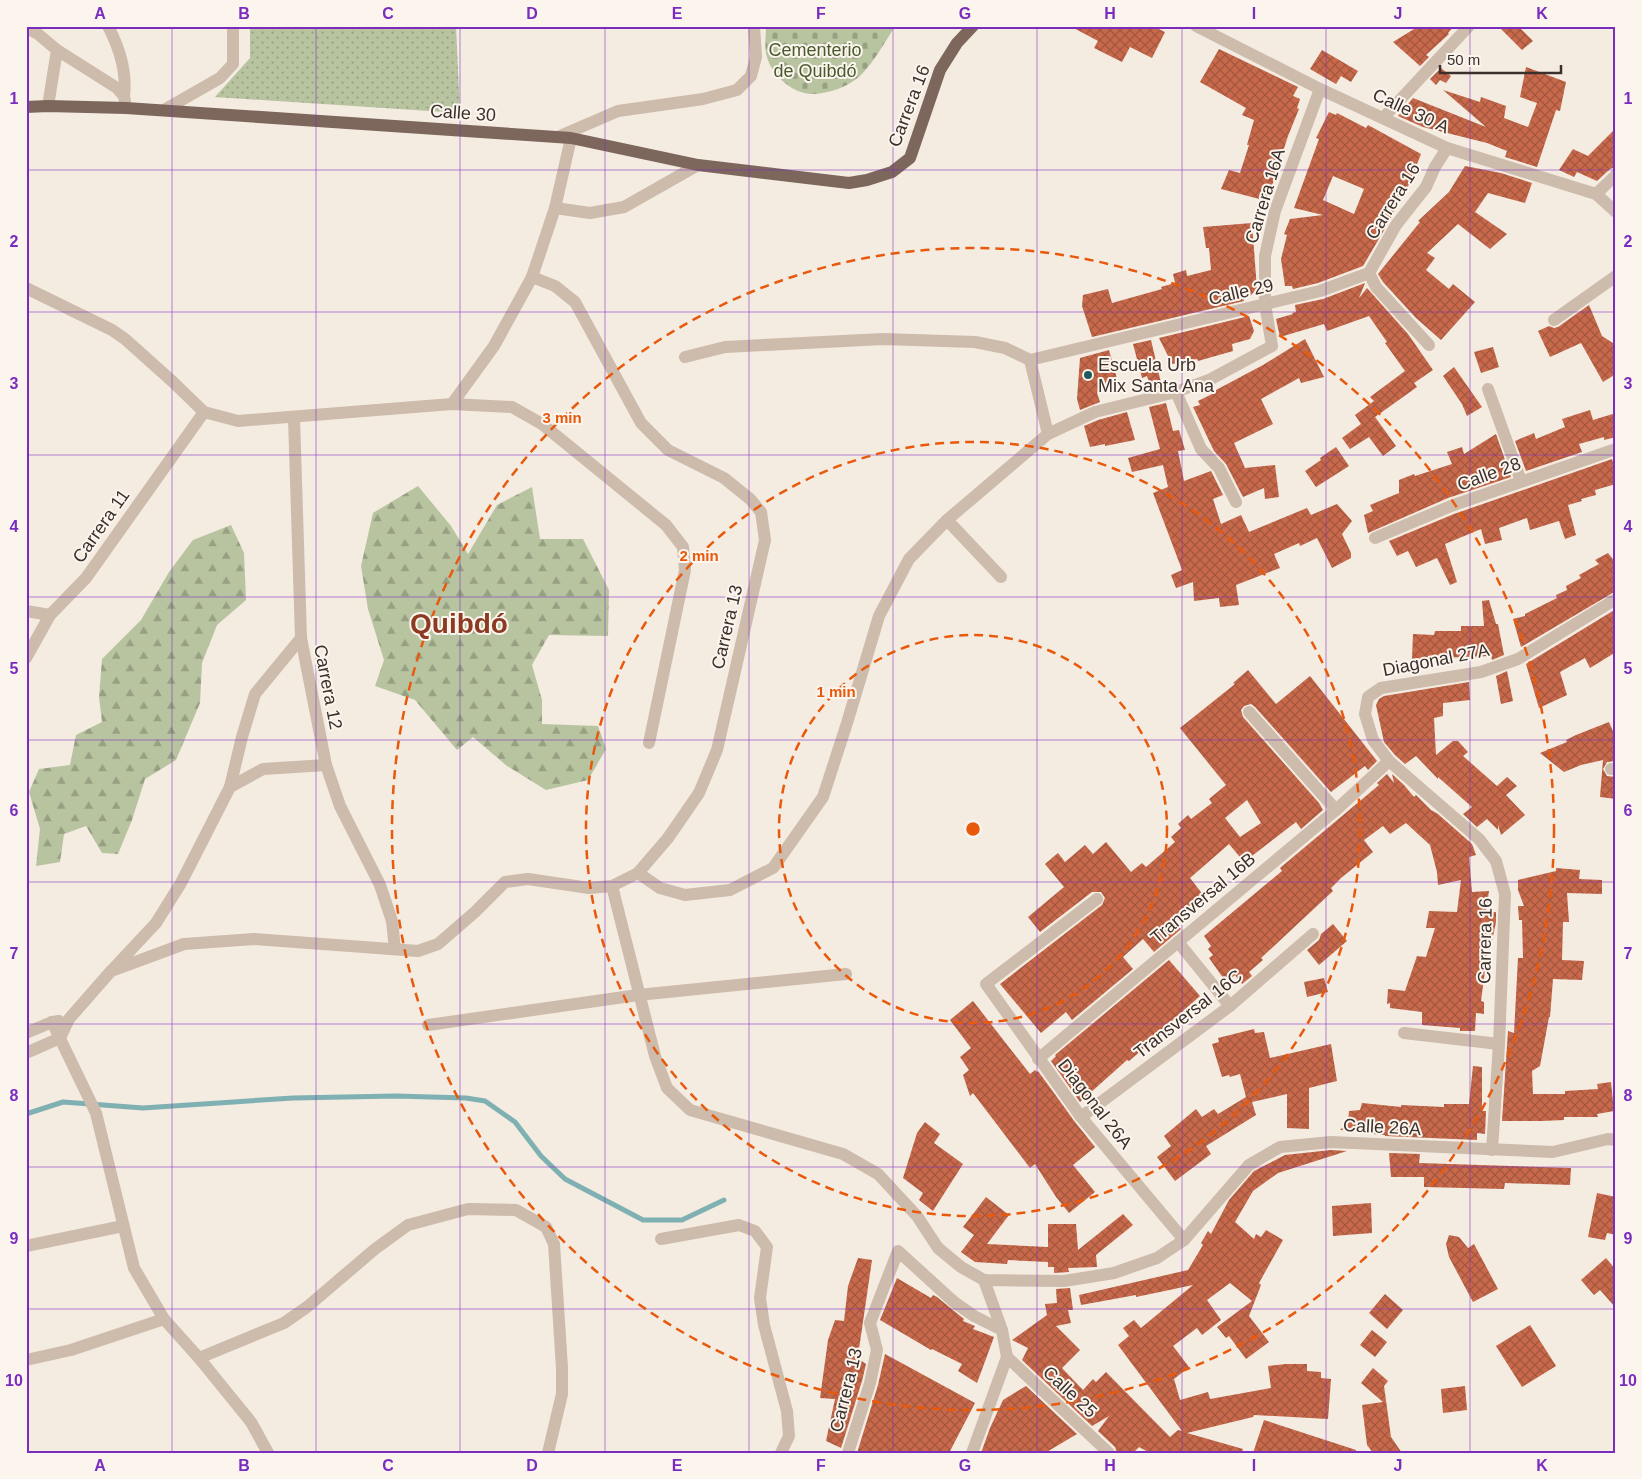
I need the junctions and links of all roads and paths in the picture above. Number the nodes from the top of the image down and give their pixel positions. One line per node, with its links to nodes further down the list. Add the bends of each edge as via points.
1 (108, 26): 10 (street, via 123,67)
2 (234, 26): 13 (street, via 233,64 220,78)
3 (754, 26): 15 (street, via 756,57 751,76 737,90 703,99 618,111)
4 (973, 26): 19 (main road, Carrera 16, via 957,43 940,70 910,158)
5 (1196, 26): 9 (street, Calle 30 A)
6 (1469, 26): 14 (street)
7 (26, 28): 8 (street)
8 (57, 50): 10 (street, via 106,81); 11 (street)
9 (1320, 89): 14 (street, Calle 30 A); 28 (street, Carrera 16A, via 1275,211 1265,256)
10 (125, 102): 11 (main road, Calle 30); 13 (main road, Calle 30)
11 (48, 106): 12 (main road, Calle 30)
12 (26, 107)
13 (164, 110): 15 (main road, Calle 30)
14 (1383, 118): 17 (street, Calle 30 A)
15 (557, 137): 16 (main road, Calle 30)
16 (571, 138): 18 (main road, Calle 30); 22 (street)
17 (1447, 148): 21 (street, Calle 30 A); 24 (street, Carrera 16, via 1426,186 1396,225)
18 (698, 165): 19 (main road, Calle 30, via 849,183); 22 (street, via 624,207 590,213)
19 (892, 172)
20 (1616, 175): 21 (street)
21 (1596, 194): 23 (street, Calle 30 A)
22 (555, 208): 26 (street)
23 (1616, 212)
24 (1369, 274): 28 (street, Calle 29, via 1320,291); 30 (street, via 1376,287)
25 (1616, 276): 29 (street)
26 (532, 277): 35 (street, via 494,346); 57 (street, Carrera 13, via 555,286 575,302 641,423 668,450 724,478 750,499 761,512 766,540 717,750 699,793 668,838)
27 (26, 288): 36 (street, via 125,339)
28 (1265, 304): 32 (street, Calle 29); 34 (street, Carrera 16A, via 1272,346 1211,379)
29 (1554, 320)
30 (1429, 345)
31 (685, 357): 32 (street, via 725,347 883,339 975,342 1005,348)
32 (1030, 360): 38 (street)
33 (1488, 389): 40 (street)
34 (1176, 392): 38 (street, via 1095,412); 41 (street, via 1201,450 1219,468)
35 (452, 404): 37 (street); 52 (street, via 512,408 542,424 666,525 684,547 685,570)
36 (204, 412): 37 (street, via 238,421); 47 (street, Carrera 11, via 86,578)
37 (294, 418): 48 (street, Carrera 12)
38 (1048, 434): 42 (street)
39 (1616, 449): 40 (street, Calle 28)
40 (1521, 481): 43 (street, Calle 28)
41 (1236, 502)
42 (947, 520): 44 (street); 57 (street, via 909,559 879,616 848,723 822,797 773,868 730,890 685,895 660,888)
43 (1375, 538)
44 (1001, 577)
45 (1616, 599): 50 (street, Diagonal 27A, via 1518,660 1481,672 1381,688)
46 (26, 611): 47 (street)
47 (50, 615): 49 (street, Carrera 11)
48 (301, 638): 54 (street, Carrera 12); 55 (street, via 255,694)
49 (26, 658)
50 (1368, 698): 53 (street, Carrera 16, via 1365,714 1373,740)
51 (1249, 712): 56 (street)
52 (649, 743)
53 (1389, 761): 56 (street, Transversal 16B); 73 (street, Carrera 16, via 1479,839 1496,862 1505,894)
54 (326, 765): 55 (street, via 263,769); 62 (street, Carrera 12, via 340,806 380,885 392,921)
55 (230, 786): 63 (street, via 181,883 156,923)
56 (1336, 810): 61 (street, Transversal 16B)
57 (638, 873): 58 (street)
58 (612, 886): 62 (street, via 589,888 528,879 505,882 438,944 418,951); 65 (street)
59 (1097, 899): 75 (street, Diagonal 26A, via 986,984)
60 (1313, 934): 66 (street, Transversal 16C)
61 (1178, 942): 66 (street); 75 (street, Transversal 16B)
62 (395, 949): 63 (street, via 254,939 184,944)
63 (111, 971): 67 (street)
64 (846, 974): 65 (street)
65 (638, 995): 69 (street); 83 (street, via 666,1088 690,1110 843,1154 861,1164 878,1174 917,1216 938,1248)
66 (1230, 1006): 76 (street, Transversal 16C)
67 (69, 1019): 68 (street); 72 (street)
68 (52, 1022): 70 (street); 72 (street)
69 (428, 1025)
70 (26, 1033)
71 (1404, 1033): 73 (street)
72 (60, 1038): 74 (street); 79 (street, via 96,1113)
73 (1499, 1044): 78 (street, Carrera 16)
74 (26, 1054)
75 (1038, 1059): 76 (street, Diagonal 26A)
76 (1081, 1117): 81 (street, Diagonal 26A)
77 (1616, 1140): 78 (street, Calle 26A, via 1553,1152)
78 (1492, 1150): 81 (street, Calle 26A, via 1331,1142 1280,1147 1249,1165)
79 (123, 1226): 82 (street); 84 (street, via 134,1268)
80 (661, 1239): 91 (street, via 739,1225 755,1231 766,1247 760,1298 787,1411 789,1436)
81 (1184, 1240): 83 (street, Calle 26A, via 1158,1258 1114,1273 1064,1281)
82 (26, 1246)
83 (984, 1280): 85 (street)
84 (164, 1319): 87 (street); 88 (street, via 71,1350)
85 (1002, 1330): 86 (street); 92 (street, Carrera 13, via 954,1302 898,1251 870,1323 878,1350)
86 (1007, 1357): 93 (street); 94 (street, Calle 25)
87 (199, 1358): 89 (street, via 251,1422); 90 (street, via 284,1323 408,1225 468,1209 516,1210 546,1227 554,1244 562,1394)
88 (26, 1360)
89 (268, 1453)
90 (548, 1453)
91 (781, 1453)
92 (848, 1453)
93 (972, 1453)
94 (1109, 1453)

